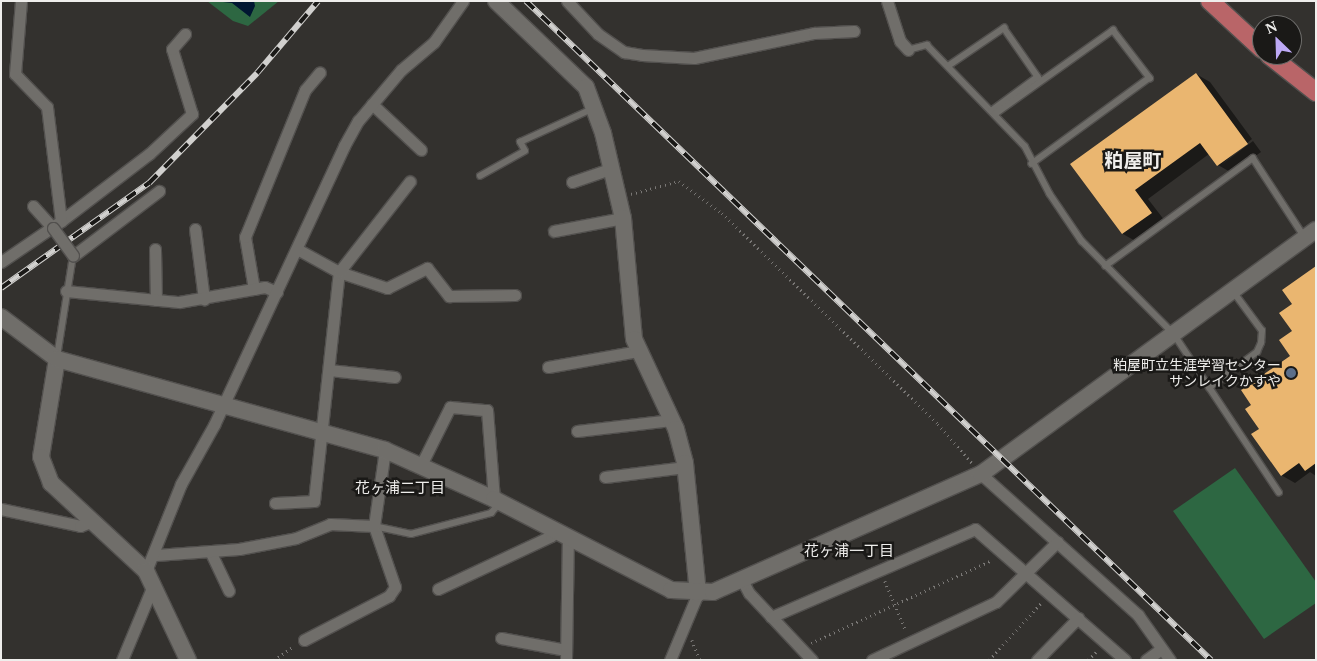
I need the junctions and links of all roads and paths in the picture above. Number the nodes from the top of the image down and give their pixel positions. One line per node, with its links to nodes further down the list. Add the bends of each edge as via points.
1 (22, 1): 28 (street, via 14,74 47,107)
2 (463, 1): 15 (street, via 434,42 401,70)
3 (496, 1): 16 (street, via 580,80)
4 (567, 1): 7 (street, via 598,34 624,52 642,56 694,58 814,33)
5 (887, 1): 10 (street, via 900,41)
6 (1210, 1): 9 (main road)
7 (854, 31)
8 (185, 34): 28 (street, via 172,49 192,114 149,154)
9 (1252, 40)
10 (908, 50): 12 (lane, via 927,45)
11 (1282, 65): 14 (main road)
12 (948, 66): 17 (lane); 17 (lane, via 1004,28 1038,77)
13 (320, 72): 38 (street, via 305,90 245,237)
14 (1316, 92)
15 (372, 104): 18 (street); 33 (street, via 344,146)
16 (594, 108): 20 (street); 21 (lane, via 520,142 525,150)
17 (993, 113): 19 (lane, via 1025,146); 19 (lane, via 1114,30 1150,78)
18 (421, 150)
19 (1032, 164): 36 (lane, via 1082,241)
20 (613, 168): 23 (street); 25 (street)
21 (480, 176)
22 (410, 180): 37 (street)
23 (572, 182)
24 (159, 191): 34 (street)
25 (620, 197): 27 (street); 60 (path, via 679,181 722,213 938,424)
26 (33, 206): 28 (street)
27 (624, 218): 30 (street); 47 (street, via 630,316)
28 (57, 224): 34 (street, bridge); 35 (street)
29 (195, 229): 43 (street)
30 (554, 231)
31 (1310, 234): 36 (lane, via 1253,158); 40 (street)
32 (155, 249): 44 (street)
33 (297, 249): 37 (street); 41 (street)
34 (73, 256): 39 (lane)
35 (1, 262)
36 (1105, 266): 46 (lane)
37 (339, 272): 42 (street, via 387,288 428,268 449,296); 50 (street)
38 (254, 289): 41 (street); 43 (street)
39 (66, 291): 44 (street); 48 (lane)
40 (1233, 291): 46 (street); 52 (lane, via 1262,331 1261,343 1257,352)
41 (277, 292): 53 (street)
42 (515, 295)
43 (204, 298): 44 (street)
44 (156, 300)
45 (1, 317): 48 (street)
46 (1174, 334): 52 (lane); 60 (street)
47 (638, 351): 49 (street); 54 (street)
48 (57, 359): 53 (street); 66 (street, via 41,457 57,491)
49 (548, 368)
50 (329, 370): 51 (street); 56 (street)
51 (394, 377)
52 (1209, 388): 62 (lane)
53 (223, 406): 56 (street); 72 (street, via 181,484)
54 (671, 420): 55 (street); 59 (street)
55 (577, 431)
56 (323, 432): 57 (street); 64 (street, via 314,501)
57 (385, 450): 58 (street); 67 (street)
58 (421, 465): 63 (street); 63 (street, via 450,407 487,410)
59 (686, 467): 61 (street); 79 (street)
60 (981, 474): 69 (street); 76 (street)
61 (605, 477)
62 (1279, 492)
63 (497, 500): 67 (lane, via 491,513 411,534); 68 (street)
64 (275, 503)
65 (1, 509): 66 (street, via 80,526)
66 (93, 521): 75 (street)
67 (374, 526): 71 (street, via 330,524 296,538); 86 (street, via 395,587 389,596)
68 (561, 533): 77 (street); 79 (street, via 670,590); 90 (street)
69 (1057, 542): 74 (street); 89 (street, via 1138,615)
70 (1000, 551): 73 (street, via 975,529); 74 (street); 81 (path, via 976,570)
71 (210, 552): 72 (street); 78 (street)
72 (156, 556): 75 (street)
73 (880, 570): 81 (path); 82 (street)
74 (1027, 574): 80 (street); 87 (street, via 996,602)
75 (150, 577): 91 (street); 92 (street)
76 (742, 580): 79 (street); 82 (street)
77 (438, 589)
78 (228, 591)
79 (698, 593): 84 (street)
80 (1050, 594): 83 (street); 98 (path)
81 (896, 606): 87 (path); 88 (path)
82 (771, 617): 88 (street)
83 (1078, 618): 99 (street); 100 (street)
84 (678, 636): 94 (street); 95 (path, via 693,640)
85 (501, 638): 90 (street)
86 (304, 640): 93 (path)
87 (911, 643): 97 (street)
88 (800, 648): 96 (street)
89 (1160, 650): 101 (street); 102 (street)
90 (566, 655)
91 (122, 660)
92 (188, 660)
93 (274, 660)
94 (670, 660)
95 (700, 660)
96 (812, 660)
97 (872, 660)
98 (989, 660)
99 (1037, 660)
100 (1125, 660)
101 (1146, 660)
102 (1170, 660)

